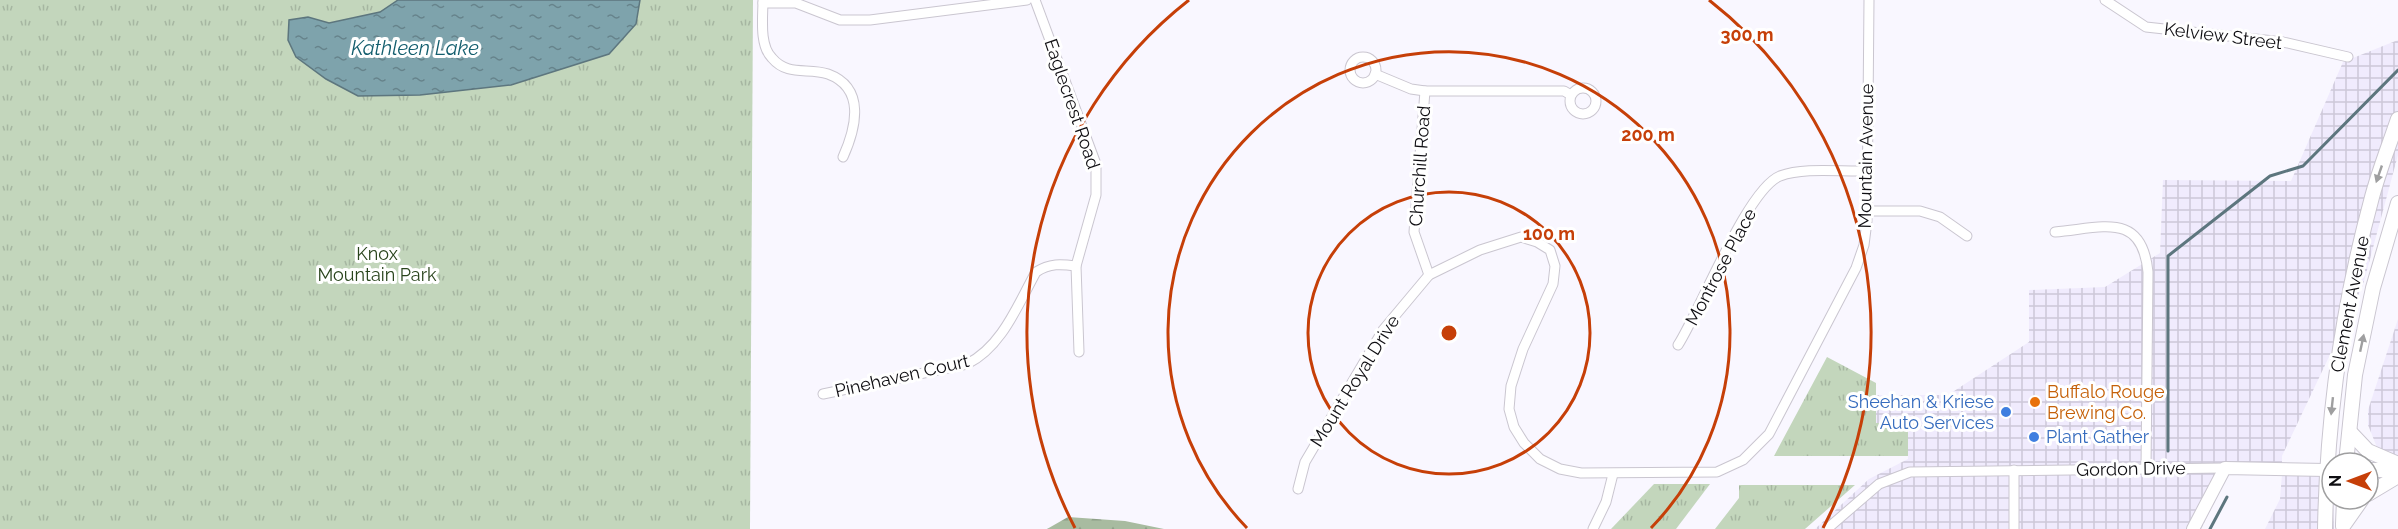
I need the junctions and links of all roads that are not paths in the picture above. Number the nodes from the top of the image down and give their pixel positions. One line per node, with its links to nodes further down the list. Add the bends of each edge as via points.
1 (1027, 0): 5 (street, via 870,20 840,20 796,3)
2 (1035, 0): 17 (street, Eaglecrest Road, via 1096,164 1096,195)
3 (1869, 0): 12 (street, Mountain Avenue)
4 (2105, 0): 6 (street, Kelview Street, via 2145,27 2283,42)
5 (763, 1): 11 (street, via 766,49 772,58 794,72 827,73 842,81 851,92 857,112 853,136)
6 (2348, 57)
7 (1375, 74): 8 (street)
8 (1425, 91): 9 (street, via 1564,91); 18 (street, Churchill Road, via 1414,232)
9 (1571, 95)
10 (2398, 119): 24 (main road, Clement Avenue, one-way to 24, via 2371,200 2338,350)
11 (843, 156)
12 (1867, 171): 14 (street, Mountain Avenue); 19 (street, Montrose Place, via 1801,172 1778,177 1764,189 1744,216)
13 (2398, 203): 22 (main road, Clement Avenue, one-way to 13, via 2355,375 2373,288)
14 (1867, 212): 16 (street, via 1920,212 1940,217); 23 (street, Mountain Avenue, via 1864,245 1856,268)
15 (2055, 232): 27 (street, via 2121,228 2136,235 2144,248 2148,272)
16 (1967, 236)
17 (1077, 266): 20 (street, Eaglecrest Road); 21 (street, Pinehaven Court, via 1058,264 1036,272 993,346 968,364)
18 (1429, 275): 33 (street, Mount Royal Drive, via 1480,250 1521,237 1550,250 1556,266 1553,284 1511,386 1509,409 1514,427 1540,459 1560,469); 36 (street, Mount Royal Drive, via 1383,330 1305,462)
19 (1678, 345)
20 (1079, 352)
21 (823, 394)
22 (2350, 432): 25 (main road, Clement Avenue); 26 (main road, via 2368,451)
23 (1769, 434): 33 (street, Mount Royal Drive, via 1743,460 1717,472)
24 (2330, 451)
25 (2348, 451)
26 (2398, 464)
27 (2146, 468): 28 (street, Gordon Drive); 29 (street, Gordon Drive)
28 (2225, 468): 30 (street, Gordon Drive); 44 (street)
29 (2014, 470): 42 (street, Gordon Drive, via 1899,475 1880,484); 43 (street)
30 (2320, 470)
31 (2380, 470): 32 (main road)
32 (2398, 470)
33 (1613, 474): 41 (street)
34 (2398, 476): 35 (main road)
35 (2380, 487)
36 (1298, 489)
37 (2326, 511): 45 (main road, Clement Avenue)
38 (2344, 511): 40 (main road)
39 (2354, 511): 40 (main road)
40 (2343, 527)
41 (1593, 529)
42 (1827, 529)
43 (2014, 529)
44 (2193, 529)
45 (2325, 529)

